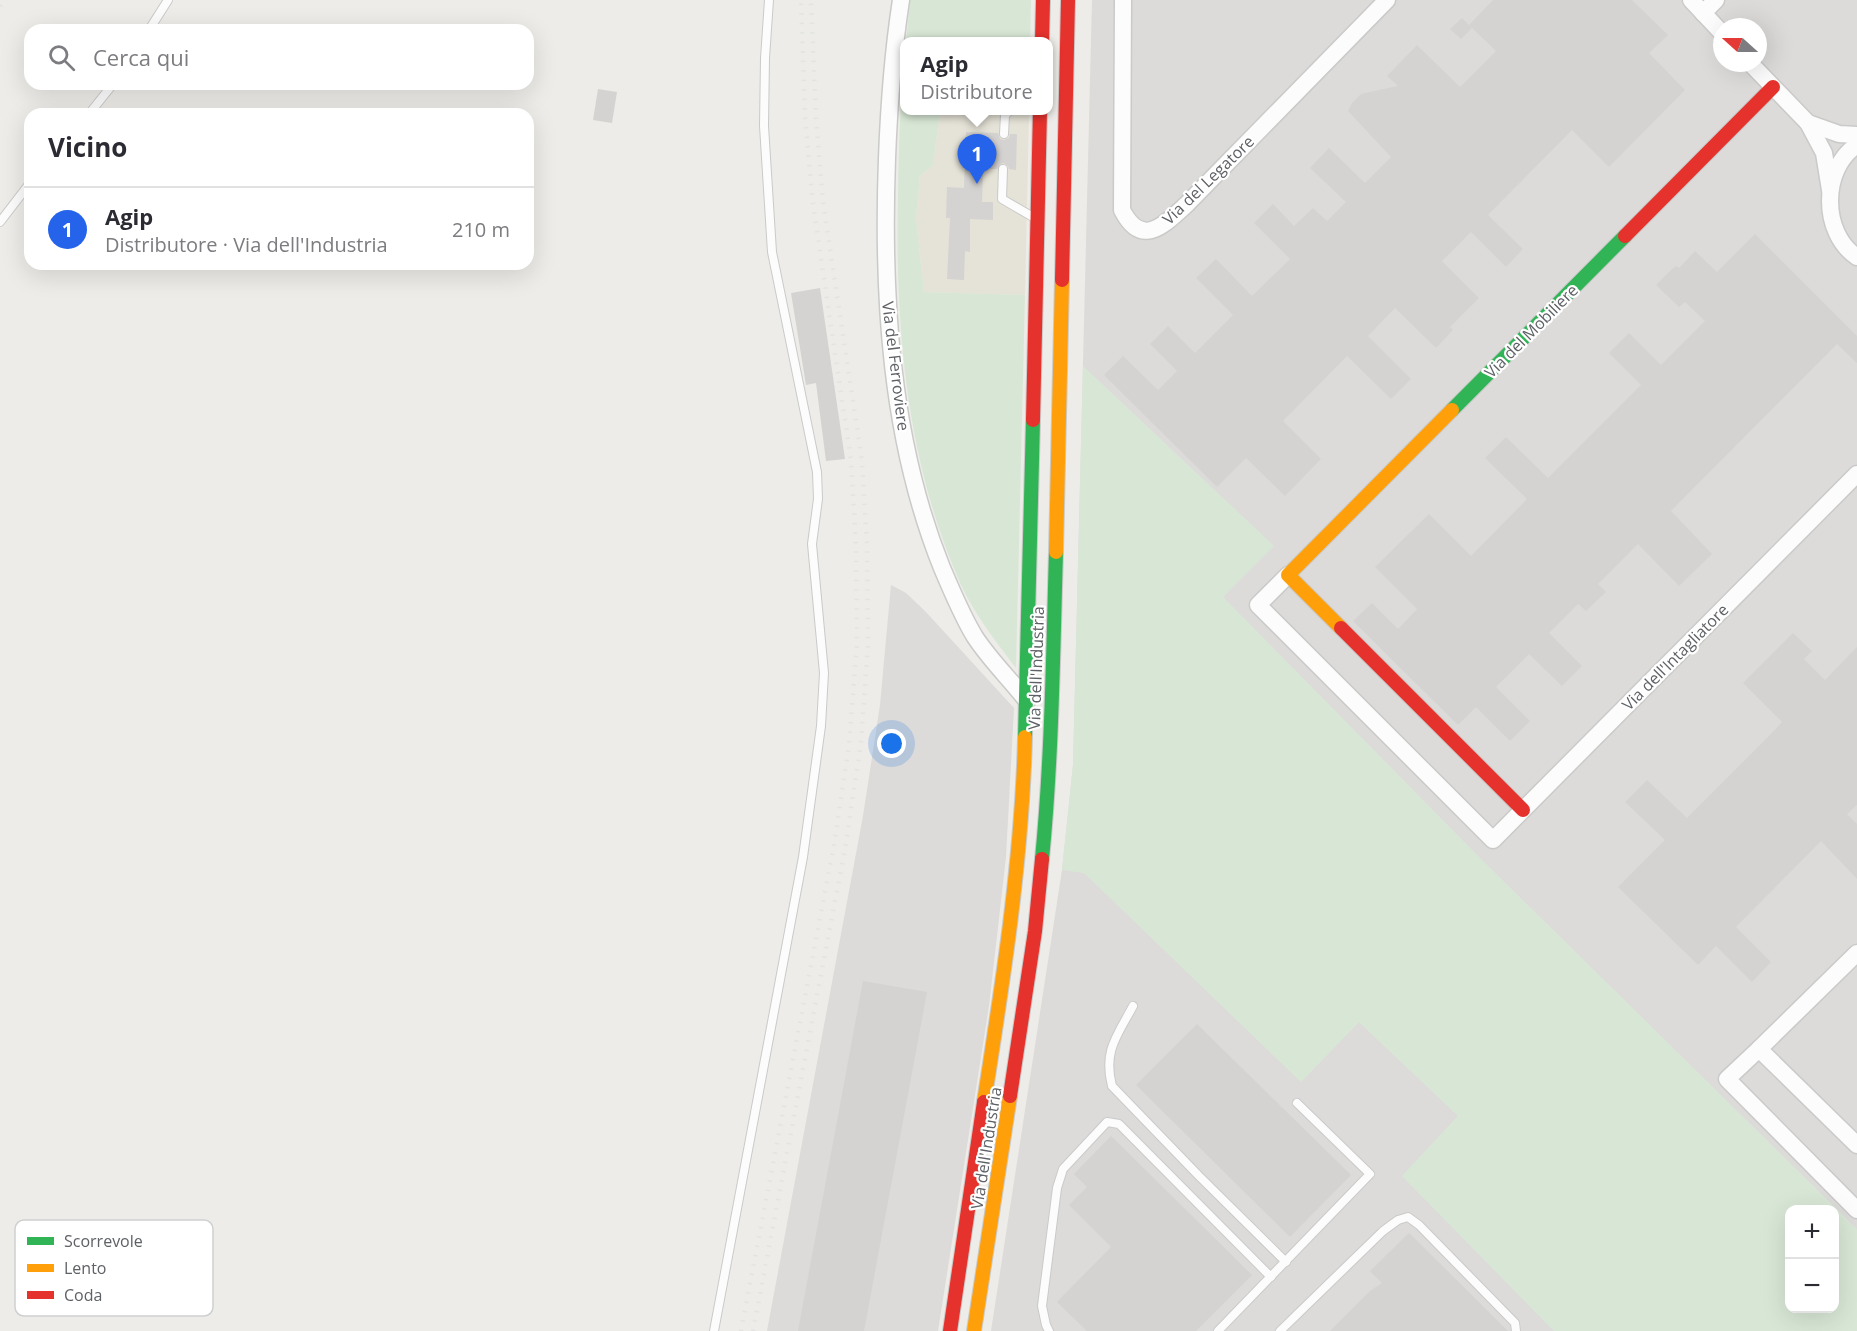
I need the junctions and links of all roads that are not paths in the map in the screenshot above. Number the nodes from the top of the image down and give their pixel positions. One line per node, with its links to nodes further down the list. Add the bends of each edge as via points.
1 (168, 0): 11 (lane)
2 (769, 0): 43 (lane, via 764,126 772,252 818,472 812,544 824,673 821,726 803,857)
3 (902, 0): 32 (street, Via del Ferroviere, via 890,93 885,263 901,417 929,534 951,590 975,638)
4 (1043, 0): 13 (main road)
5 (1068, 0): 45 (main road, Via dell'Industria, via 1047,810 1035,932)
6 (1123, 0): 7 (street, Via del Legatore, via 1122,210 1128,221 1140,230 1150,231 1161,227 1186,204)
7 (1387, 0)
8 (1691, 0): 10 (street)
9 (1716, 0): 10 (street)
10 (1703, 13): 12 (street)
11 (153, 24)
12 (1713, 24)
13 (1042, 37)
14 (1759, 72): 15 (street)
15 (1773, 87): 20 (street); 31 (main road, Via del Mobiliere)
16 (108, 90): 17 (lane)
17 (94, 108)
18 (1006, 115): 21 (lane)
19 (1040, 115): 27 (main road, Via dell'Industria)
20 (1808, 123): 22 (street, via 1839,134); 25 (street, via 1824,153)
21 (1004, 134)
22 (1857, 135)
23 (1857, 145): 25 (street, via 1838,166)
24 (1003, 169): 27 (lane, via 1002,199)
25 (1830, 190): 29 (street, via 1830,213 1838,236)
26 (24, 191): 28 (lane)
27 (1038, 220): 32 (main road, Via dell'Industria)
28 (0, 222)
29 (1857, 256)
30 (1857, 474): 33 (street, Via dell'Intagliatore)
31 (1288, 575): 33 (main road); 34 (street, Via del Mobiliere, via 1258,605)
32 (1027, 702): 44 (main road, Via dell'Industria, via 1011,924)
33 (1523, 810): 34 (street, Via dell'Intagliatore)
34 (1493, 840)
35 (1857, 953): 37 (street)
36 (1133, 1006): 41 (lane, via 1109,1053 1112,1086)
37 (1759, 1049): 39 (street); 40 (street, via 1727,1079)
38 (1297, 1103): 41 (lane, via 1370,1174)
39 (1857, 1145)
40 (1857, 1210)
41 (1286, 1262): 42 (lane)
42 (1271, 1277): 46 (lane, via 1119,1124 1107,1122 1063,1169 1057,1188 1042,1306); 47 (lane)
43 (714, 1331)
44 (950, 1331)
45 (974, 1331)
46 (1049, 1331)
47 (1218, 1331)
48 (1280, 1331): 49 (lane, via 1383,1231 1408,1217 1515,1323)
49 (1516, 1331)

